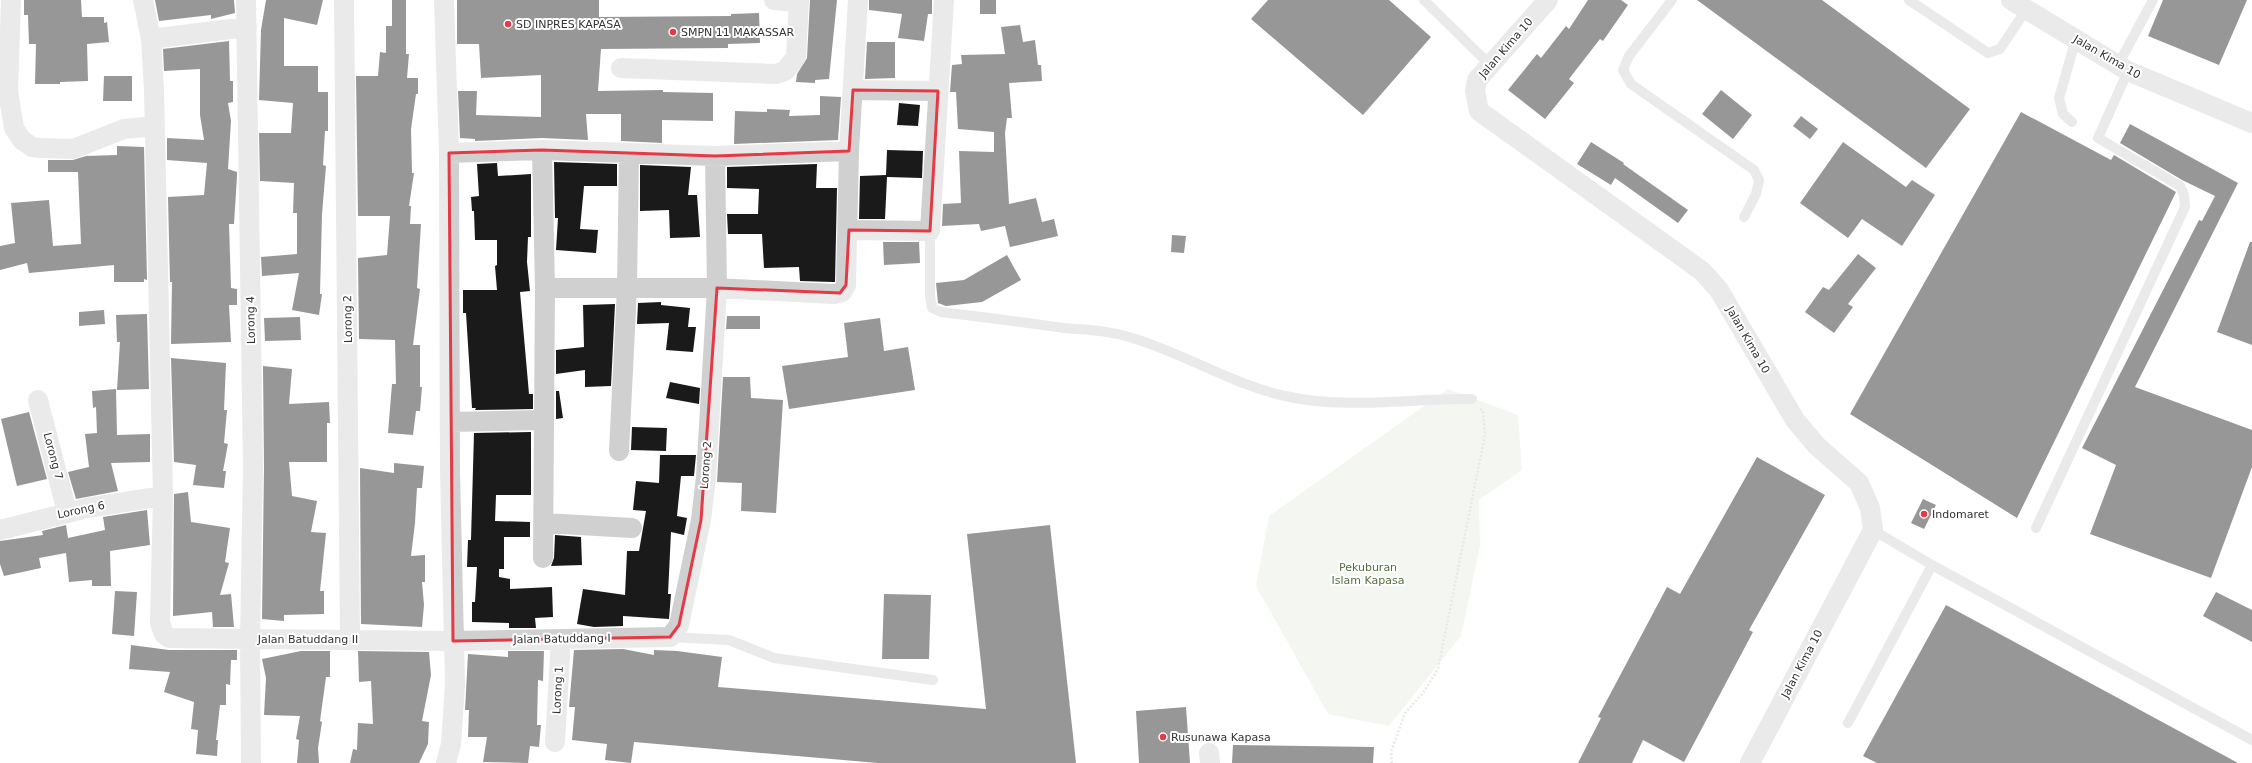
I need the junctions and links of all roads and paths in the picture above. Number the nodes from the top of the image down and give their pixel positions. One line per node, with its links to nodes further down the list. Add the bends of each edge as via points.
1 (11, 0): 26 (street, via 8,92 14,128 22,140 32,147 73,149 124,129)
2 (143, 0): 17 (street)
3 (246, 0): 16 (street, Lorong 4)
4 (344, 0): 54 (street, Lorong 2)
5 (444, 0): 29 (street)
6 (774, 0): 14 (street)
7 (858, 0): 22 (street)
8 (944, 0): 23 (street)
9 (1424, 0): 19 (lane)
10 (1548, 0): 19 (street, Jalan Kima 10)
11 (1672, 0): 32 (lane, via 1629,56 1623,70 1631,84 1754,170 1759,180 1756,194)
12 (1910, 0): 15 (lane, via 1988,53 2000,49)
13 (2153, 0): 21 (lane)
14 (799, 1): 20 (street, via 796,57 785,71 776,74)
15 (2018, 5): 18 (street, Jalan Kima 10)
16 (247, 27): 17 (street); 53 (street, Lorong 4, via 253,468)
17 (151, 39): 26 (street)
18 (2076, 39): 21 (street, Jalan Kima 10); 24 (lane, via 2059,98 2063,114)
19 (1490, 65): 49 (street, Jalan Kima 10, via 1478,80 1475,91 1479,111 1702,271 1718,290 1795,420 1817,446 1859,483 1870,508)
20 (621, 68)
21 (2123, 68): 25 (street, Jalan Kima 10); 47 (lane, via 2098,138 2180,186 2185,207)
22 (853, 90): 23 (street); 28 (street)
23 (938, 91): 34 (street)
24 (2072, 122)
25 (2252, 123)
26 (155, 126): 43 (street)
27 (542, 150): 29 (street); 30 (street); 35 (street)
28 (849, 151): 31 (street); 33 (street)
29 (449, 153): 41 (street)
30 (629, 154): 31 (street); 36 (street)
31 (715, 156): 37 (street, Lorong 2)
32 (1744, 217)
33 (848, 230): 34 (street); 37 (street, via 846,285 840,293)
34 (930, 231): 38 (lane, via 930,296 932,308 940,312 1072,329 1097,329 1131,337 1250,385 1285,396 1342,403 1439,398)
35 (545, 288): 36 (street); 40 (street)
36 (627, 288): 37 (street); 42 (street)
37 (717, 288): 52 (street, Lorong 2, via 706,477 701,520 679,625)
38 (1472, 399): 63 (path, via 1483,411 1485,435 1438,669 1423,693 1405,713 1391,752)
39 (38, 400): 44 (street, Lorong 7)
40 (543, 420): 41 (street); 45 (street)
41 (450, 422): 56 (street)
42 (619, 450)
43 (163, 496): 44 (street, Lorong 6); 53 (street, Jalan Batuddang II, via 160,623 164,634 176,639)
44 (68, 512): 48 (street, Lorong 6)
45 (544, 523): 46 (street); 50 (street)
46 (632, 528)
47 (2036, 528)
48 (0, 530)
49 (1873, 530): 51 (lane); 64 (street, Jalan Kima 10)
50 (542, 558)
51 (1932, 565): 58 (lane); 59 (lane)
52 (670, 637): 55 (street, Jalan Batuddang I); 57 (lane, via 729,640 774,658)
53 (250, 639): 54 (street, Jalan Batuddang II); 62 (street, Lorong 4)
54 (350, 639): 56 (street, Jalan Batuddang II)
55 (561, 639): 56 (street, Jalan Batuddang I); 60 (street, Lorong 1)
56 (453, 640): 61 (street, via 455,684 451,744)
57 (933, 680)
58 (1848, 723)
59 (2252, 740)
60 (556, 742)
61 (447, 762)
62 (251, 763)
63 (1392, 763)
64 (1750, 763)

